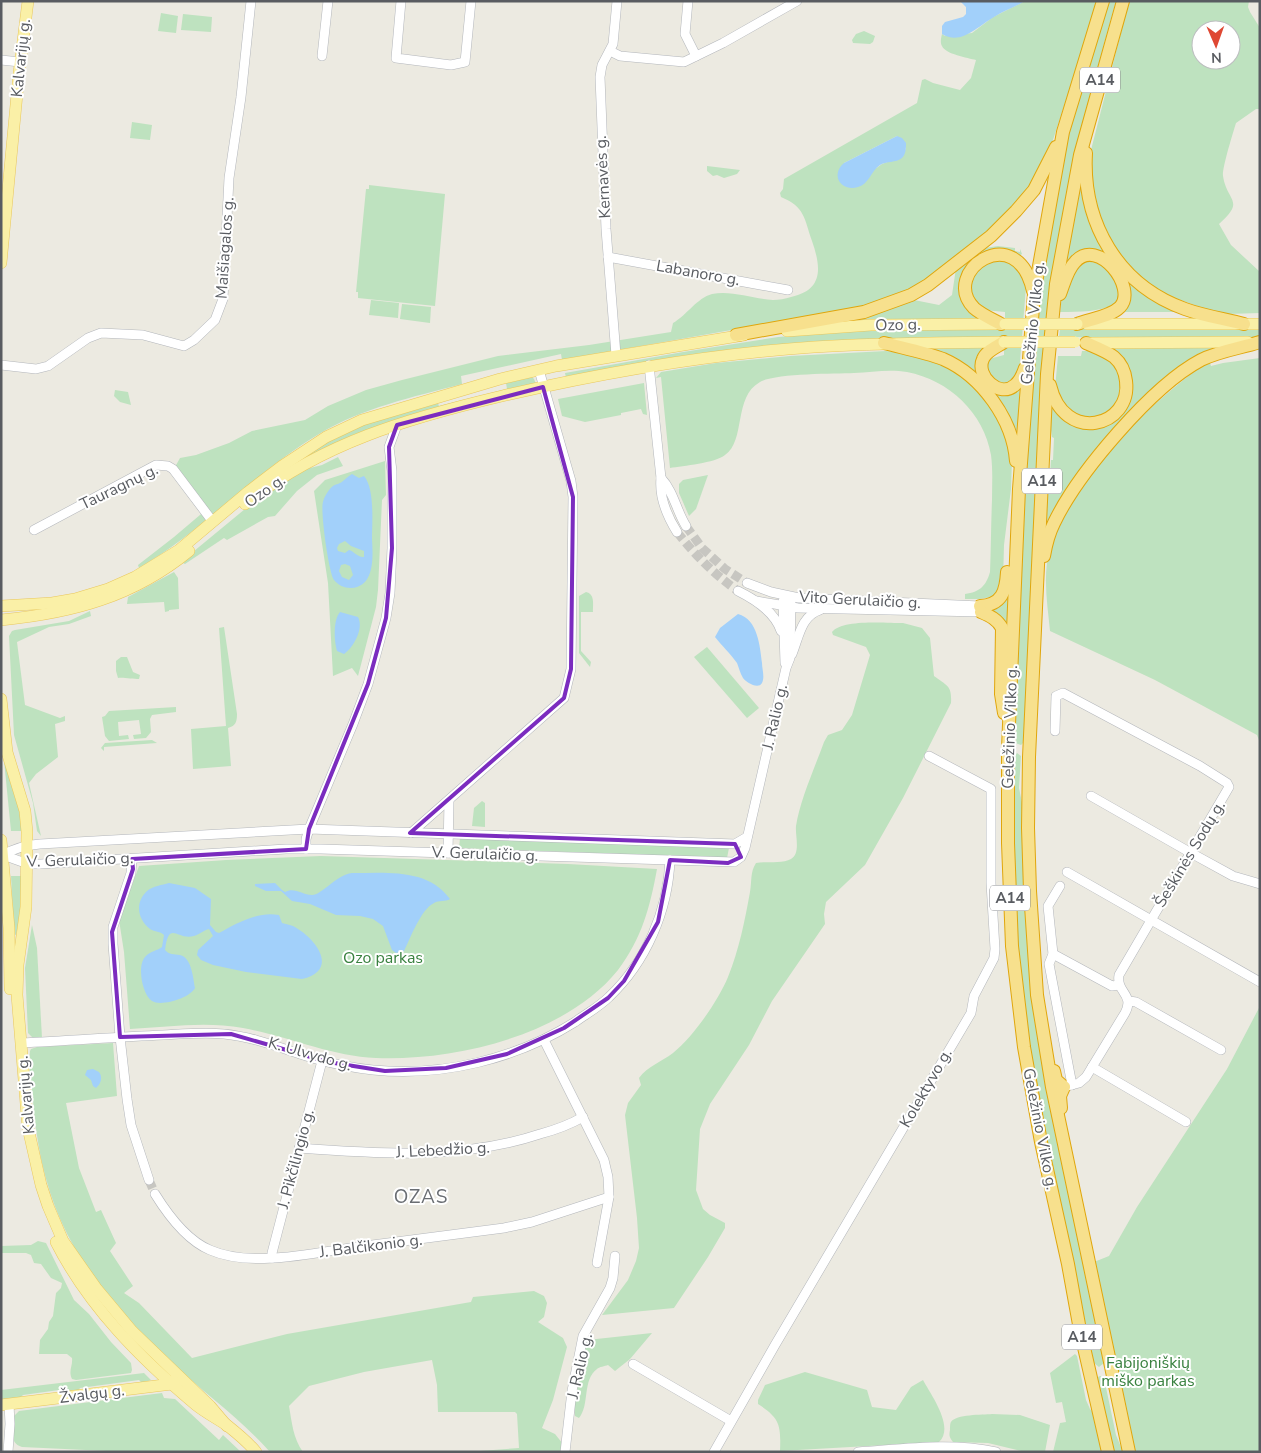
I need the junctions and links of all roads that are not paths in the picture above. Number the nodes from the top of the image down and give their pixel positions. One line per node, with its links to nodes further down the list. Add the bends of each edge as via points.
1 (28, 1): 15 (main road, Kalvarijų g.)
2 (251, 1): 34 (street, Maišiagalos g., via 229,178 221,306 215,320 184,346 143,334 102,333 88,338 48,366 36,369)
3 (328, 1): 12 (street)
4 (402, 1): 5 (street, via 396,58 451,65 465,62)
5 (471, 1)
6 (617, 1): 11 (street, Kernavės g.)
7 (688, 1): 13 (street, via 685,34)
8 (797, 1): 13 (street)
9 (1103, 1): 17 (highway, Geležinio Vilko g. / A14)
10 (1123, 1): 16 (highway, Geležinio Vilko g. / A14)
11 (610, 51): 13 (street, via 620,56 680,63); 18 (street, Kernavės g., via 600,77)
12 (322, 56)
13 (696, 56)
14 (1, 60): 15 (street)
15 (20, 62): 19 (main road, Kalvarijų g.)
16 (1088, 129): 22 (highway, Geležinio Vilko g. / A14, via 1064,236); 25 (highway, via 1086,175 1091,206 1104,241 1119,264 1149,290 1172,303)
17 (1063, 132): 21 (highway, Geležinio Vilko g. / A14); 27 (highway, via 1027,199 991,236 928,285 864,312)
18 (608, 257): 20 (street, Labanoro g.); 32 (street, Kernavės g.)
19 (1, 263)
20 (788, 290)
21 (1034, 294): 23 (highway, via 1028,275 1012,258 997,254 975,264 966,284 970,301 981,314); 33 (highway, Geležinio Vilko g. / A14)
22 (1054, 310): 24 (highway, via 1073,264 1085,255 1101,257 1124,285 1125,298 1115,310); 37 (highway, Geležinio Vilko g. / A14)
23 (1003, 324): 24 (main road, Ozo g., bridge); 27 (main road, Ozo g., via 871,325)
24 (1077, 324): 25 (main road, Ozo g.)
25 (1244, 324): 26 (main road, Ozo g.)
26 (1260, 324)
27 (736, 335): 32 (main road, Ozo g.)
28 (1004, 342): 29 (main road, Ozo g., bridge); 31 (main road, Ozo g.); 33 (highway, via 982,360 982,372 990,384 1001,389 1013,387)
29 (1081, 342): 30 (main road, Ozo g.); 37 (highway, via 1112,356 1123,370 1126,395 1112,416 1096,423 1072,419 1059,409)
30 (1260, 342): 49 (highway, via 1200,361 1135,415 1096,460 1062,509 1047,542)
31 (884, 344): 35 (main road, Ozo g., via 795,348); 43 (highway, via 943,359 975,380 993,402 1007,428 1016,455)
32 (616, 356): 36 (main road, Ozo g.)
33 (1028, 364): 43 (highway, Geležinio Vilko g. / A14)
34 (1, 365)
35 (650, 366): 38 (main road, Ozo g.); 42 (street)
36 (539, 370): 38 (street); 44 (main road, Ozo g., via 362,420 326,437 275,471)
37 (1047, 374): 49 (highway, Geležinio Vilko g. / A14)
38 (543, 387): 39 (main road, Ozo g.); 67 (street, via 573,497 571,669 568,683 564,698)
39 (397, 424): 40 (main road, Ozo g.); 41 (street)
40 (370, 433): 41 (street); 57 (main road, Ozo g., via 289,474 254,497 174,563 128,590 62,612)
41 (389, 446): 68 (street, via 392,548 386,618 368,684)
42 (661, 478): 45 (street, via 669,486 679,516); 47 (street, via 664,504)
43 (1019, 495): 56 (highway, via 1009,540 1004,593); 63 (highway, Geležinio Vilko g. / A14)
44 (213, 522): 46 (street, Tauragnų g., via 173,469 162,465); 53 (main road, Ozo g., via 157,565 108,589 52,603)
45 (686, 526)
46 (34, 530)
47 (677, 532)
48 (747, 584): 51 (street, Vito Gerulaičio g.)
49 (1036, 587): 65 (highway, Geležinio Vilko g. / A14)
50 (738, 591): 52 (street)
51 (788, 596): 54 (street, J. Ralio g.); 56 (street, Vito Gerulaičio g.)
52 (756, 600): 54 (street, Vito Gerulaičio g.); 58 (street, via 774,617)
53 (1, 606)
54 (786, 607): 55 (street, Vito Gerulaičio g.); 58 (street, Vito Gerulaičio g.); 59 (street, J. Ralio g.)
55 (822, 609): 56 (street, Vito Gerulaičio g.); 59 (street, via 804,622)
56 (980, 609): 63 (highway, via 999,622 1003,633 1002,694)
57 (1, 620)
58 (783, 639): 60 (street)
59 (790, 658): 60 (street, J. Ralio g.)
60 (786, 668): 71 (street, J. Ralio g.)
61 (1, 699): 74 (main road, Kalvarijų g., via 7,752 24,811)
62 (1055, 731): 77 (street, Šeškinės Sodų g., via 1056,696 1063,693 1227,783 1228,790)
63 (1008, 751): 65 (highway, via 1019,748); 112 (highway, Geležinio Vilko g. / A14, via 1010,910 1024,1047)
64 (929, 756): 115 (street, Kolektyvo g., via 991,789 994,958 974,996 971,1013)
65 (1029, 757): 92 (highway, Geležinio Vilko g. / A14, via 1030,891 1037,996)
66 (1091, 796): 77 (street)
67 (449, 800): 69 (street); 70 (street)
68 (309, 829): 69 (street, V. Gerulaičio g.); 74 (street, V. Gerulaičio g.); 75 (street)
69 (410, 833): 70 (street, V. Gerulaičio g.)
70 (448, 834): 73 (street, V. Gerulaičio g.); 76 (street)
71 (747, 837): 73 (street); 79 (street)
72 (1, 840): 78 (main road, Kalvarijų g.)
73 (735, 844): 79 (street)
74 (28, 845): 78 (street, V. Gerulaičio g.); 82 (main road, Kalvarijų g.)
75 (306, 849): 76 (street, V. Gerulaičio g.); 80 (street, V. Gerulaičio g.)
76 (448, 853): 81 (street, V. Gerulaičio g.)
77 (1191, 853): 84 (street, via 1233,876); 86 (street, Šeškinės Sodų g.)
78 (3, 856): 82 (street, V. Gerulaičio g.); 109 (main road, Kalvarijų g., via 19,1114 27,1157 50,1229 77,1278)
79 (741, 857): 81 (street, V. Gerulaičio g., via 734,862)
80 (132, 859): 82 (street, V. Gerulaičio g.); 91 (street, via 132,873 112,932)
81 (670, 860): 93 (street, K. Ulvydo g., via 658,922 639,960 608,998)
82 (28, 864): 94 (main road, Kalvarijų g., via 17,977)
83 (1067, 872): 86 (street)
84 (1260, 884)
85 (1060, 886): 87 (street, via 1048,906)
86 (1150, 920): 88 (street); 89 (street, Šeškinės Sodų g., via 1119,975)
87 (1053, 954): 89 (street, via 1112,986); 98 (street, via 1049,964)
88 (1260, 982)
89 (1119, 986): 90 (street)
90 (1129, 1001): 95 (street); 97 (street)
91 (120, 1037): 94 (street, K. Ulvydo g.); 96 (street, K. Ulvydo g., via 231,1034); 103 (street, via 131,1125)
92 (1044, 1038): 98 (highway, via 1056,1080); 101 (highway, Geležinio Vilko g. / A14)
93 (544, 1040): 96 (street, K. Ulvydo g., via 474,1063 427,1070 379,1070); 99 (street)
94 (21, 1043): 109 (main road, Kalvarijų g., via 28,1128 48,1206 63,1241)
95 (1221, 1050)
96 (322, 1061): 102 (street, J. Pikčilingio g.)
97 (1092, 1067): 98 (street, via 1081,1082); 100 (street)
98 (1068, 1086): 101 (highway, via 1060,1096)
99 (583, 1117): 102 (street, J. Lebedžio g., via 526,1139 479,1150 414,1154); 105 (street, via 604,1160)
100 (1186, 1122)
101 (1063, 1142): 111 (highway, Geležinio Vilko g. / A14)
102 (299, 1148): 107 (street, J. Pikčilingio g.)
103 (149, 1180)
104 (155, 1194): 107 (street, J. Balčikonio g., via 177,1224 209,1250 235,1258)
105 (609, 1197): 107 (street, J. Balčikonio g., via 504,1228); 108 (street)
106 (614, 1256): 118 (street, J. Ralio g., via 610,1288 583,1336 572,1391)
107 (272, 1258)
108 (597, 1263)
109 (107, 1311): 113 (main road, Kalvarijų g., via 150,1349)
110 (633, 1364): 115 (street)
111 (1112, 1376): 112 (highway, via 1099,1372); 123 (highway, Geležinio Vilko g. / A14)
112 (1091, 1379): 122 (highway, Geležinio Vilko g. / A14)
113 (175, 1380): 114 (main road, Žvalgų g.); 117 (main road, Kalvarijų g., via 210,1406)
114 (5, 1405): 116 (street, via 10,1424)
115 (731, 1421): 119 (street, Kolektyvo g.)
116 (6, 1451)
117 (256, 1452)
118 (566, 1452)
119 (714, 1452)
120 (858, 1452): 121 (street, via 946,1447)
121 (996, 1452)
122 (1108, 1452)
123 (1129, 1452)

